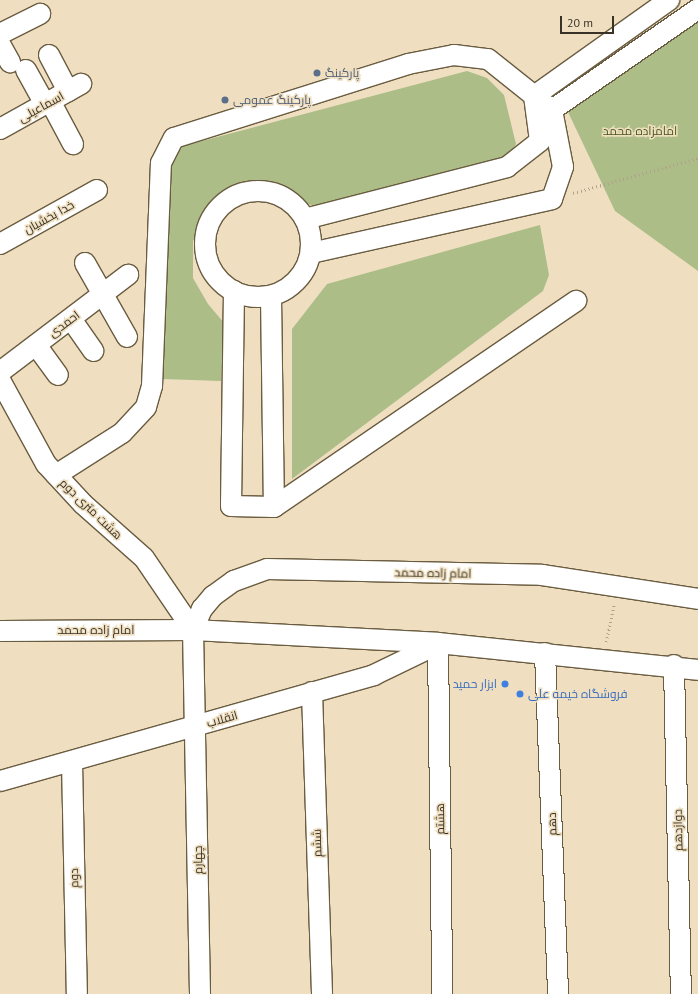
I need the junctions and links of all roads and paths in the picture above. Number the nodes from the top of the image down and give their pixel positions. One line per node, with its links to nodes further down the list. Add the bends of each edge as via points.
1 (669, 0): 7 (street)
2 (698, 9): 9 (street)
3 (40, 14): 4 (street)
4 (0, 34)
5 (0, 44): 8 (street)
6 (49, 55): 8 (street, اسماعیلی, via 75,87)
7 (534, 96): 9 (street); 15 (street, via 540,141 506,167); 31 (street, via 488,59 454,55 401,66 174,138 161,163 152,386 146,407 122,433)
8 (47, 103): 10 (street, اسماعیلی); 11 (street)
9 (552, 110): 14 (street, via 563,167)
10 (0, 130)
11 (73, 144)
12 (698, 158): 14 (path)
13 (97, 190): 16 (street, خدا بخشیان)
14 (552, 199): 17 (street)
15 (305, 219): 17 (street, via 311,235); 20 (street, via 295,206 281,196 264,191 247,192 231,198 218,208 209,223 204,240 206,258 214,275)
16 (0, 244)
17 (311, 253): 22 (street, via 305,270 294,285)
18 (85, 263): 21 (street)
19 (128, 275): 21 (street, احمدی)
20 (234, 292): 22 (street, via 261,298); 32 (street, via 231,506)
21 (101, 296): 24 (street, احمدی); 25 (street)
22 (271, 296): 32 (street)
23 (576, 301): 32 (street)
24 (71, 319): 26 (street, احمدی); 27 (street)
25 (127, 337)
26 (36, 345): 28 (street, احمدی); 29 (street)
27 (93, 351)
28 (0, 372)
29 (58, 375)
30 (0, 380): 31 (street, هشت متری دوم, via 46,464)
31 (56, 475): 35 (street, هشت متری دوم, via 83,504 144,558)
32 (274, 507)
33 (618, 586): 34 (street, امام زاده محمد); 35 (street, امام زاده محمد, via 542,575 267,569 234,581 213,596 202,609); 39 (path)
34 (698, 599)
35 (193, 630): 36 (street, امام زاده محمد); 37 (street, امام زاده محمد); 43 (street, چهارم)
36 (0, 631)
37 (438, 644): 38 (street, امام زاده محمد); 42 (street, انقلاب, via 374,675); 49 (street, هشتم)
38 (545, 653): 39 (street, امام زاده محمد); 50 (street, دهم)
39 (603, 659): 40 (street, امام زاده محمد)
40 (674, 665): 41 (street, امام زاده محمد); 51 (street, دوازدهم)
41 (698, 670)
42 (312, 692): 43 (street, انقلاب); 48 (street, ششم)
43 (196, 726): 44 (street, انقلاب); 47 (street, چهارم)
44 (72, 762): 45 (street, انقلاب); 46 (street, دوم)
45 (0, 781)
46 (77, 994)
47 (200, 994)
48 (322, 994)
49 (442, 994)
50 (558, 994)
51 (681, 994)

